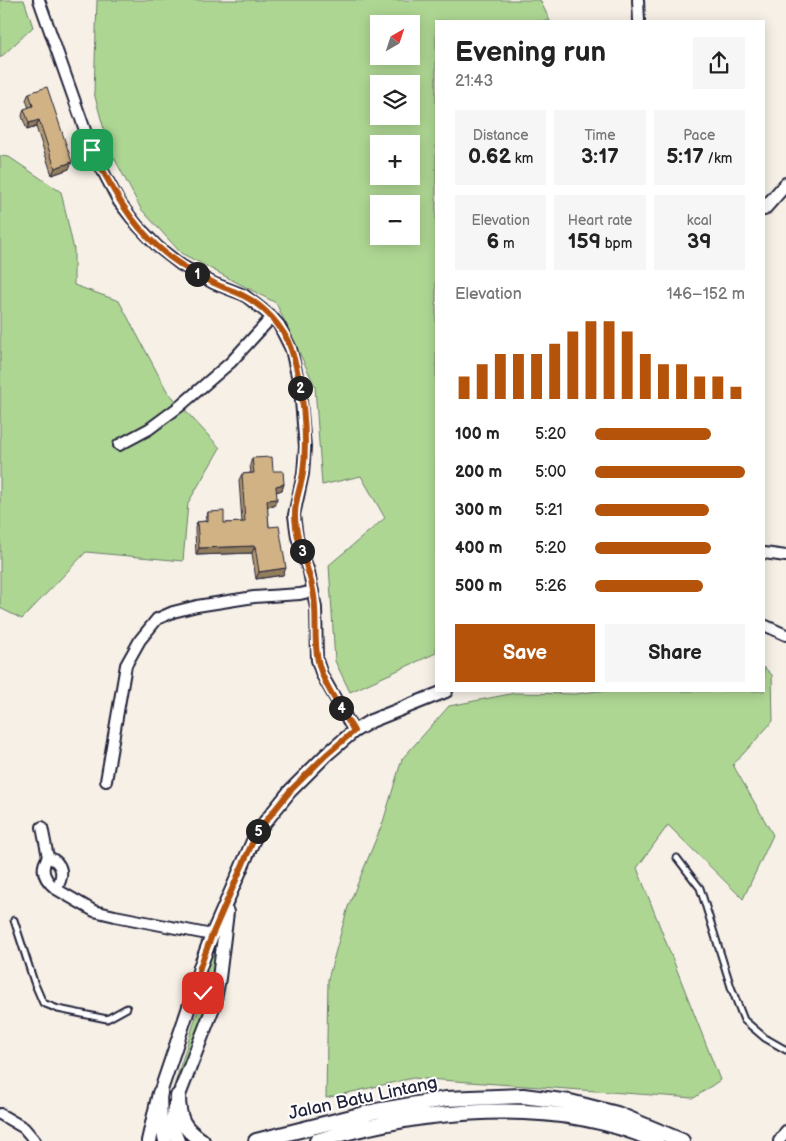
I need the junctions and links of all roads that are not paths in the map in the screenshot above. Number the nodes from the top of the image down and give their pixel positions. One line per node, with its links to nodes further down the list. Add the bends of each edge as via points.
1 (39, 0): 6 (street, via 92,150 119,202 158,247 181,265 244,295)
2 (638, 0): 3 (street)
3 (639, 20)
4 (786, 184): 5 (street)
5 (765, 208)
6 (272, 317): 7 (street, via 231,362 180,406 150,429); 10 (street, via 291,349 300,389 305,447 294,515)
7 (119, 445)
8 (765, 553): 9 (street)
9 (786, 556)
10 (313, 591): 14 (street, via 317,660); 15 (street, via 197,606 158,619 140,640 126,665)
11 (765, 625): 12 (street)
12 (786, 635)
13 (444, 692): 14 (street)
14 (354, 731): 20 (street, via 290,791 257,832)
15 (106, 781)
16 (42, 827): 17 (street)
17 (48, 857): 19 (street, via 43,870); 19 (street, via 57,862 62,871 62,880)
18 (677, 858): 26 (lane, via 700,888 744,1020)
19 (56, 889): 22 (street, via 94,911)
20 (229, 900): 22 (street); 24 (street)
21 (14, 920): 25 (lane, via 42,1003 107,1019)
22 (212, 935): 23 (street)
23 (192, 998): 24 (street, via 203,993 212,997); 27 (street)
24 (214, 1005): 28 (street)
25 (128, 1008)
26 (786, 1050)
27 (160, 1093): 33 (main road); 34 (street)
28 (178, 1096): 35 (street, via 172,1126); 36 (main road, via 181,1118 189,1131)
29 (0, 1114): 32 (street, via 24,1128)
30 (786, 1131): 41 (street)
31 (353, 1136): 38 (main road, Jalan Batu Lintang); 39 (main road, Jalan Batu Lintang, via 436,1115 521,1111 601,1121)
32 (35, 1141)
33 (149, 1141)
34 (165, 1141)
35 (178, 1141)
36 (202, 1141)
37 (256, 1141): 40 (main road, Jalan Batu Lintang, via 376,1111 446,1099 523,1096 570,1102 617,1114)
38 (317, 1141)
39 (656, 1141)
40 (682, 1141)
41 (779, 1141)

